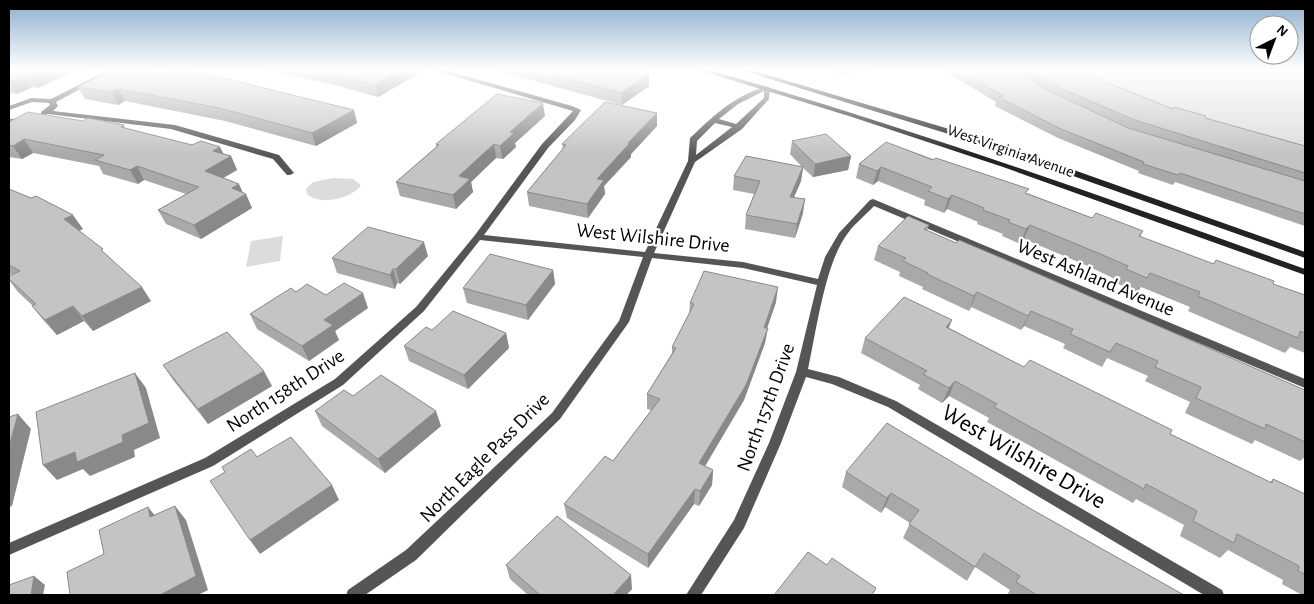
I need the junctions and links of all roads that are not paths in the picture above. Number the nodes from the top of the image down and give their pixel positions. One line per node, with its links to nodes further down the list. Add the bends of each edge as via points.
1 (58, 98): 7 (street)
2 (538, 98): 16 (street, North 158th Drive, via 577,110 545,146)
3 (743, 98): 10 (street, North Eagle Pass Drive)
4 (768, 98): 12 (street)
5 (800, 98): 19 (main road, West Virginia Avenue, via 962,149)
6 (837, 98): 18 (main road, West Virginia Avenue, via 1000,148)
7 (52, 101): 8 (street, via 31,100); 9 (street, via 54,106)
8 (9, 108)
9 (47, 112): 11 (street); 14 (street, via 172,128 276,157)
10 (714, 120): 12 (street); 13 (street, North Eagle Pass Drive, via 693,140)
11 (10, 122)
12 (739, 127): 13 (street)
13 (692, 161): 17 (street, North Eagle Pass Drive)
14 (290, 173)
15 (874, 202): 20 (street, North 157th Drive, via 843,233 830,257); 22 (street, West Ashland Avenue)
16 (478, 237): 17 (street, West Wilshire Drive); 23 (street, North 158th Drive, via 420,309 339,382 208,462)
17 (648, 255): 20 (street, West Wilshire Drive, via 743,265); 24 (street, North Eagle Pass Drive, via 624,322 556,416 411,554)
18 (1305, 255)
19 (1305, 272)
20 (822, 283): 21 (street, North 157th Drive)
21 (802, 372): 25 (street, North 157th Drive, via 776,443 739,524); 26 (street, West Wilshire Drive, via 835,380 892,404)
22 (1305, 384)
23 (9, 549)
24 (353, 595)
25 (693, 595)
26 (1217, 595)

